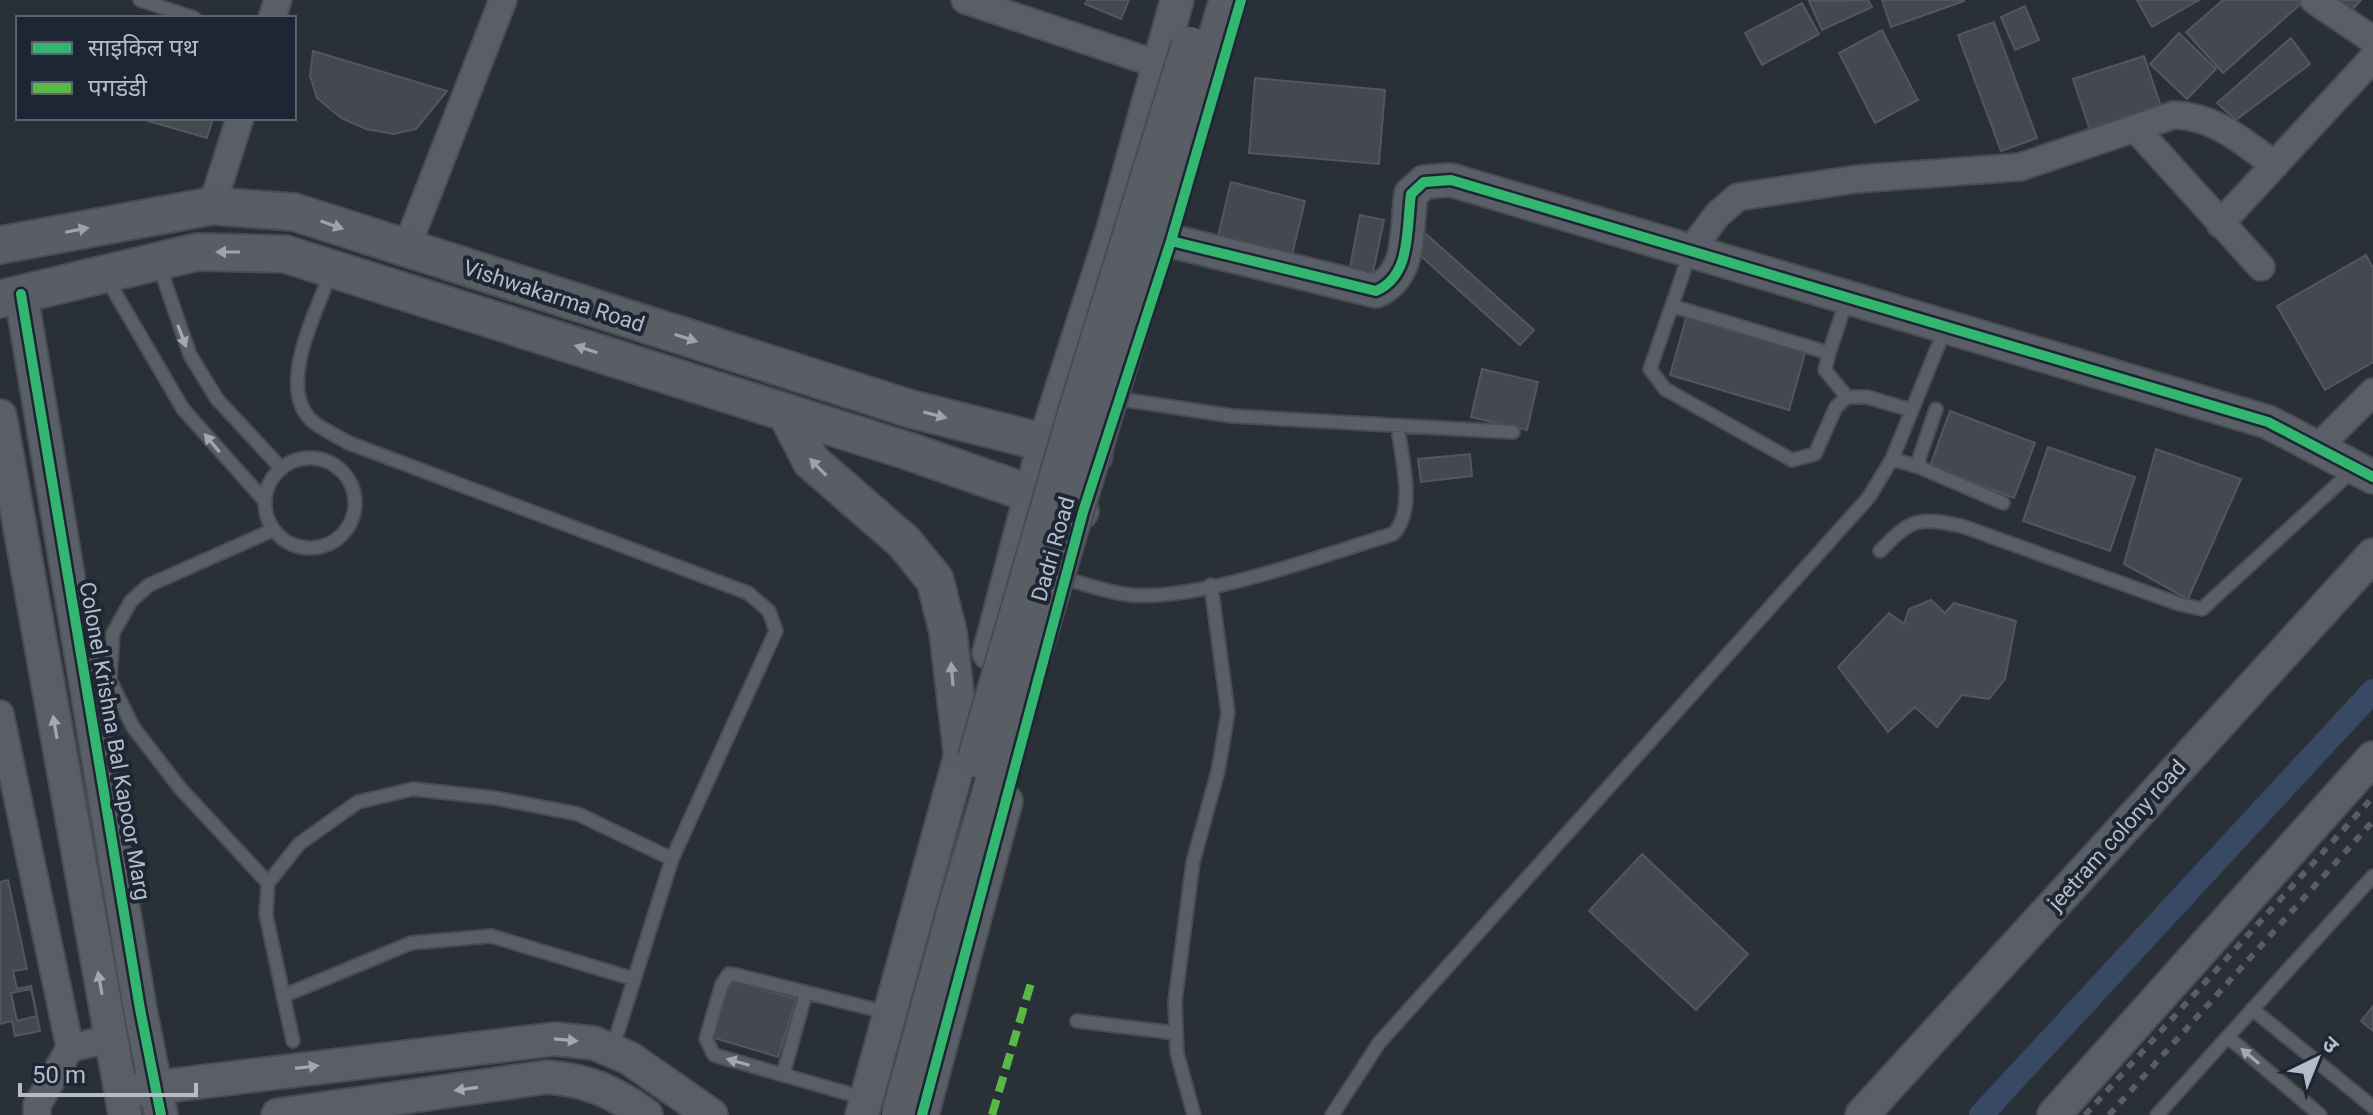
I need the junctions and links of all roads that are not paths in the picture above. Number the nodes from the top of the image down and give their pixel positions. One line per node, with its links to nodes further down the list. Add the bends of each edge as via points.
1 (140, 0): 9 (lane)
2 (503, 0): 21 (street)
3 (965, 0): 12 (street)
4 (1177, 0): 12 (street, Dadri Road)
5 (1204, 0): 79 (main road, bridge)
6 (1228, 0): 84 (main road, bridge, via 959,899)
7 (1241, 0): 13 (street, Dadri Road)
8 (2314, 0): 10 (street)
9 (188, 16)
10 (2373, 40)
11 (2373, 58): 16 (street)
12 (1159, 67): 13 (street); 41 (street, Dadri Road)
13 (1218, 80): 19 (street, Dadri Road)
14 (239, 120): 17 (street)
15 (2136, 129): 16 (street, via 2174,115 2196,116 2215,123); 18 (street); 22 (street, via 2020,167 1857,179 1738,197)
16 (2275, 165): 18 (street)
17 (212, 206): 20 (main road, Vishwakarma Road, one-way to 17); 21 (main road, Vishwakarma Road, one-way to 21, via 294,212)
18 (2220, 224): 24 (street)
19 (1171, 241): 22 (street, via 1376,291 1392,284 1402,267 1411,194 1424,182 1451,180); 34 (street, Dadri Road)
20 (0, 245)
21 (406, 249): 41 (main road, Vishwakarma Road, one-way to 41, via 911,409)
22 (1691, 250): 28 (street); 29 (lane)
23 (159, 261): 25 (main road, Vishwakarma Road, one-way to 23, via 263,253 197,252); 26 (main road, Vishwakarma Road); 46 (lane, one-way to 46, via 190,355 217,399)
24 (2261, 267)
25 (332, 268): 37 (main road, Vishwakarma Road, one-way to 25); 60 (lane, via 299,358 297,391 310,419 349,443 748,593 769,611 776,631)
26 (105, 274): 27 (main road, Vishwakarma Road); 49 (lane, one-way to 26, via 183,409)
27 (11, 296): 76 (street, Colonel Krishna Bal Kapoor Marg, via 32,374)
28 (1848, 296): 30 (street); 31 (lane)
29 (1672, 306): 31 (lane); 33 (lane, via 1650,369 1665,389 1792,460 1815,454 1836,407)
30 (1947, 325): 36 (lane); 42 (street, via 2268,422)
31 (1829, 353): 33 (lane, via 1825,370)
32 (2373, 392): 42 (street)
33 (1847, 397): 36 (lane)
34 (1120, 399): 39 (lane, via 1232,416); 43 (street, Dadri Road)
35 (1936, 409): 45 (lane)
36 (1911, 410): 44 (lane)
37 (786, 412): 48 (main road, Vishwakarma Road); 58 (main road, one-way to 37, via 948,632 935,580 904,542 811,461)
38 (0, 416): 71 (street, one-way to 38)
39 (1398, 427): 40 (lane); 56 (lane, via 1405,509 1402,525 1393,534)
40 (1513, 432)
41 (1044, 444): 43 (main road, Vishwakarma Road); 48 (street, Dadri Road)
42 (2317, 448): 47 (street)
43 (1102, 456): 51 (street, Dadri Road)
44 (1892, 459): 45 (lane); 87 (lane, via 1869,497 1379,1043)
45 (1919, 467): 50 (lane)
46 (281, 468): 49 (lane); 52 (lane, via 310,458 338,468 348,479 356,508 342,536 314,549 284,541)
47 (2364, 472): 53 (lane, via 2202,609 1962,526 1925,519 1906,524)
48 (1032, 495): 51 (main road, Vishwakarma Road); 58 (street, Dadri Road)
49 (264, 500): 52 (lane)
50 (2003, 503)
51 (1083, 512): 55 (street, Dadri Road)
52 (273, 530): 62 (lane, via 149,585 131,601 113,633 110,680 133,727 180,788)
53 (1880, 551)
54 (2373, 555): 88 (street, jeetram colony road)
55 (1065, 579): 56 (lane, via 1128,595 1164,595); 85 (street, Dadri Road)
56 (1211, 585): 69 (lane, via 1228,713 1193,862 1175,1001)
57 (0, 714): 73 (street)
58 (962, 752): 67 (street, Dadri Road)
59 (2373, 758): 89 (street)
60 (672, 859): 62 (lane, via 578,814 413,789 358,802 299,844); 63 (lane)
61 (2373, 876): 66 (lane)
62 (268, 883): 65 (lane, via 266,915)
63 (634, 979): 65 (lane, via 491,936 411,943); 74 (lane)
64 (806, 992): 67 (lane); 75 (lane); 75 (lane, one-way to 64, via 714,1055 706,1046 710,1025 729,974)
65 (283, 996): 72 (lane)
66 (2252, 1009): 70 (lane); 78 (lane)
67 (890, 1013): 79 (street, Dadri Road)
68 (1077, 1021): 69 (lane)
69 (1176, 1033): 86 (lane)
70 (2228, 1037): 90 (lane); 91 (lane, one-way to 70)
71 (110, 1039): 73 (street); 77 (street)
72 (293, 1041)
73 (70, 1048): 80 (street, via 37,1105)
74 (611, 1051): 76 (street, one-way to 74, via 555,1039 594,1043); 83 (street)
75 (783, 1075): 79 (lane)
76 (158, 1100): 77 (street)
77 (122, 1104)
78 (2373, 1107)
79 (869, 1110)
80 (37, 1115)
81 (278, 1115): 82 (street, one-way to 81, via 606,1088 547,1077)
82 (646, 1115)
83 (711, 1115)
84 (900, 1115)
85 (922, 1115)
86 (1194, 1115)
87 (1332, 1115)
88 (1862, 1115)
89 (2054, 1115)
90 (2157, 1115)
91 (2320, 1115)

